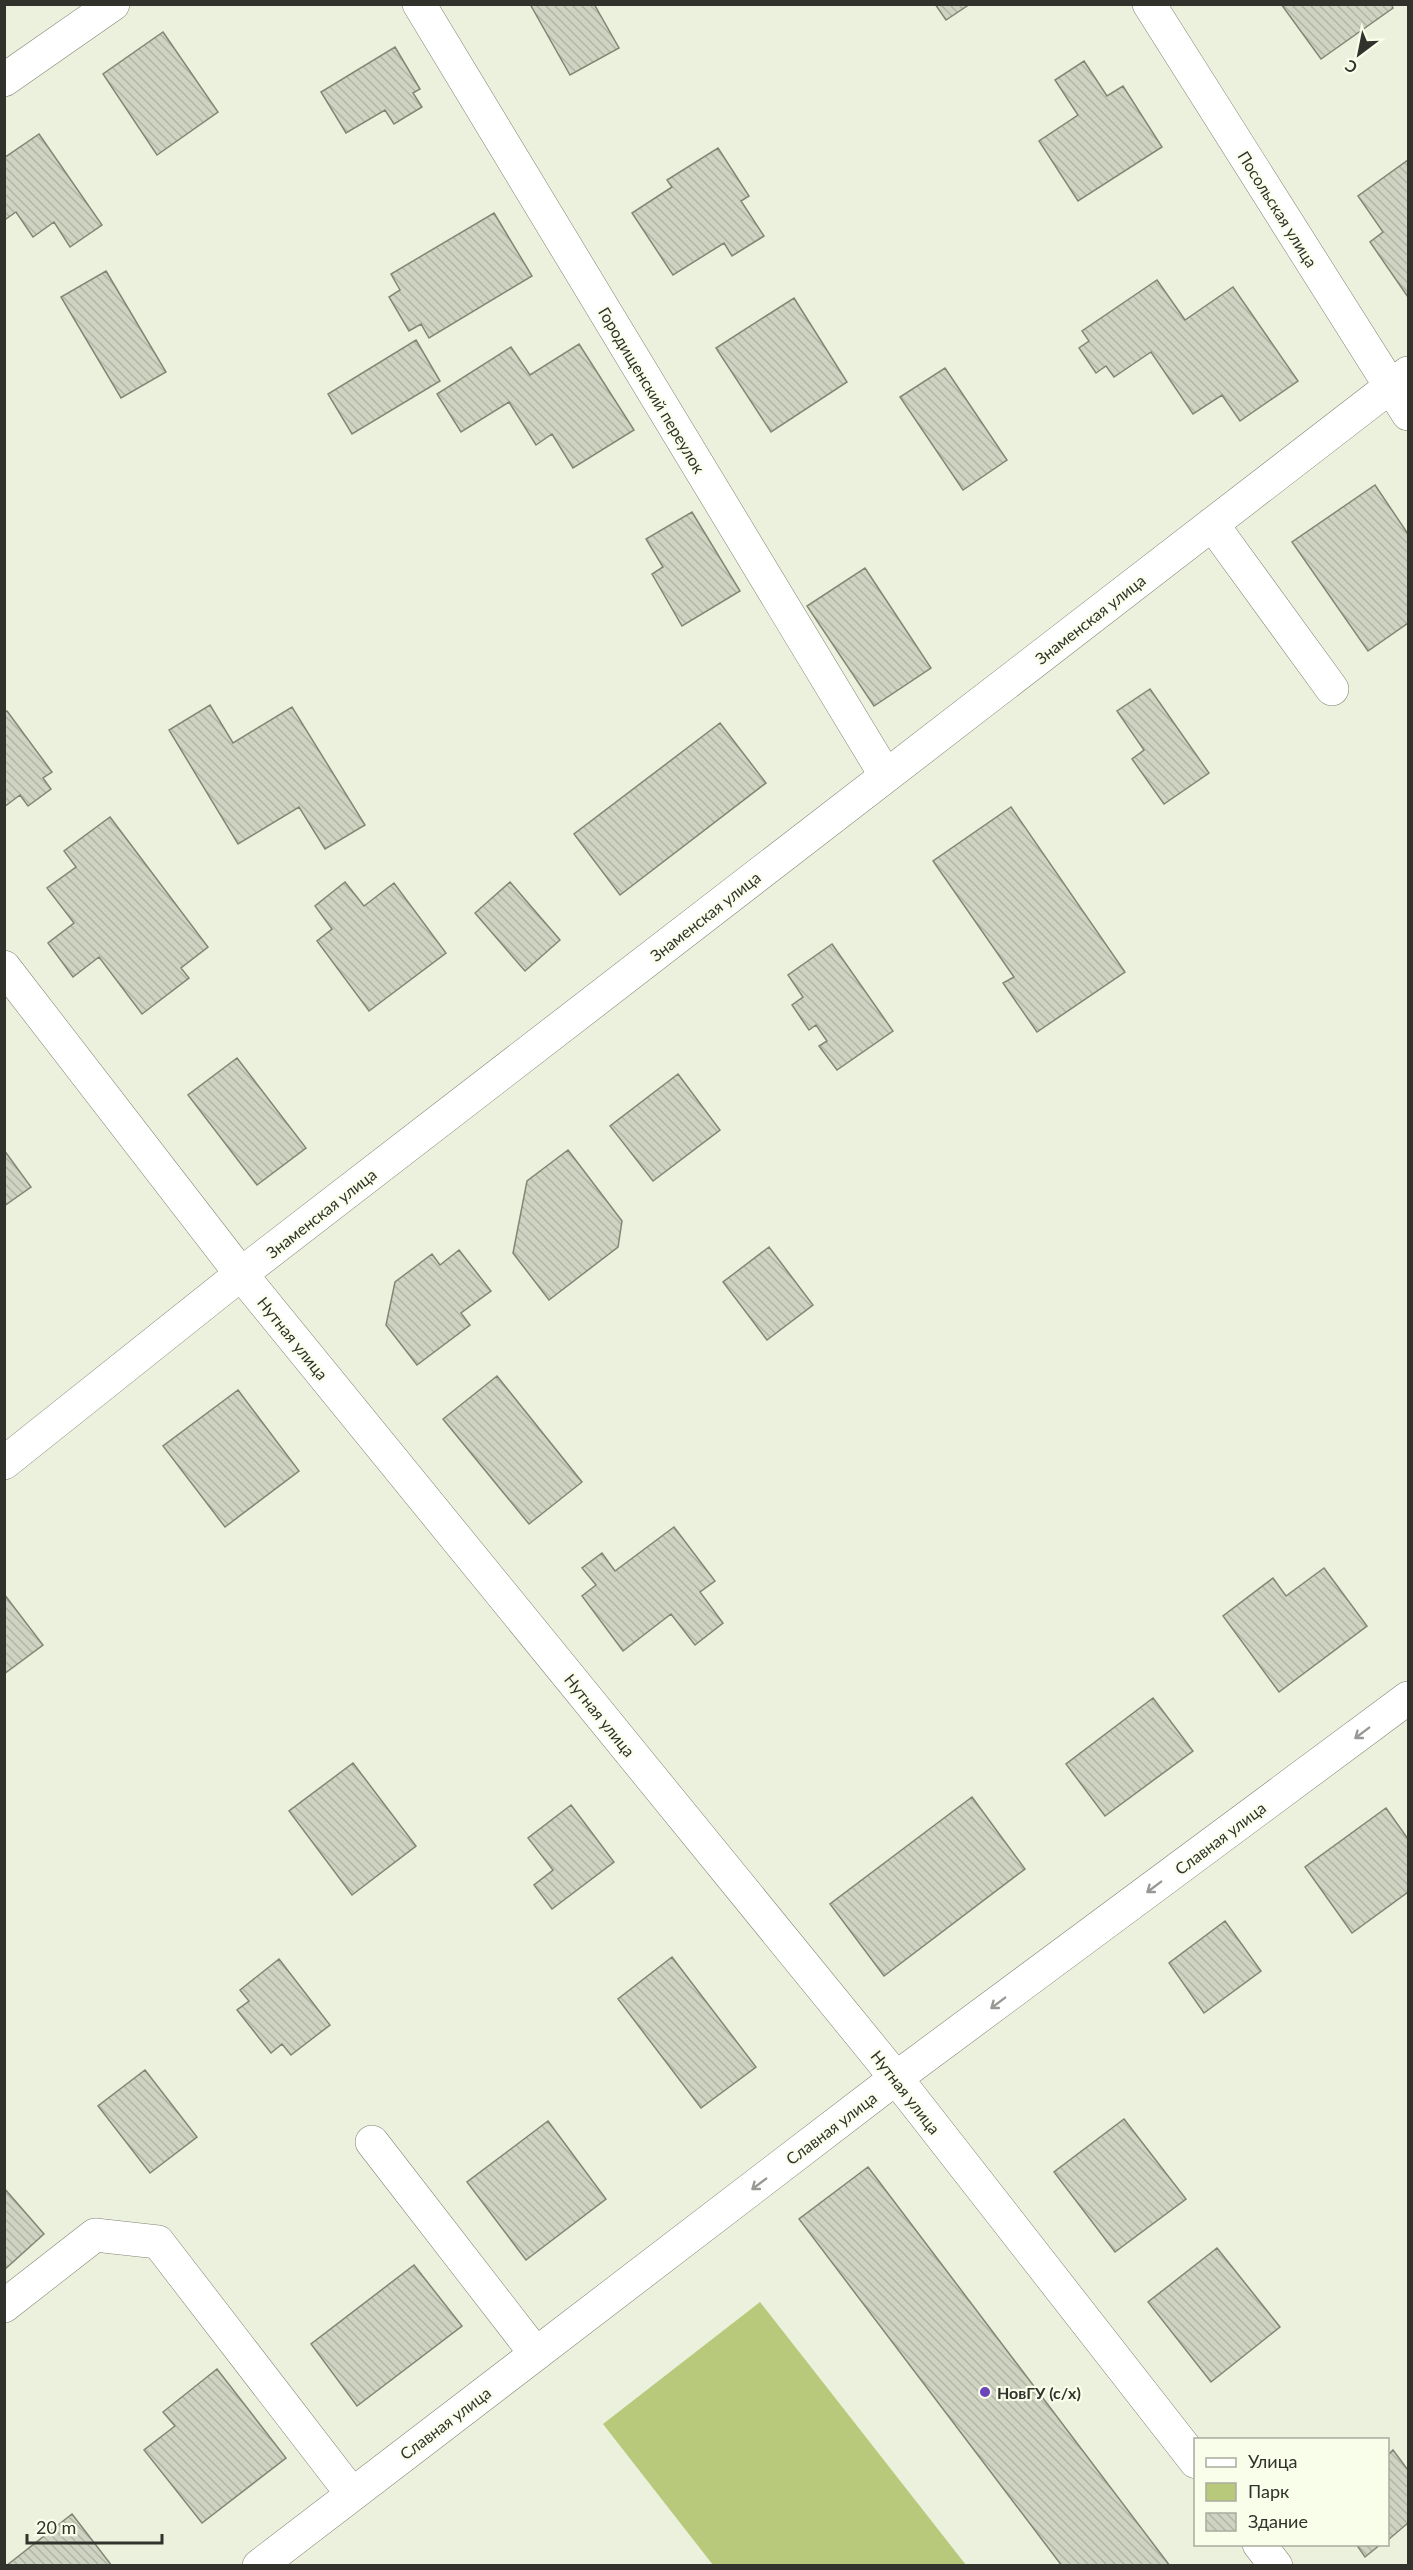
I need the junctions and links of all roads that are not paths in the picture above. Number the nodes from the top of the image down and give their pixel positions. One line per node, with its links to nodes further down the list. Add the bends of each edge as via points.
1 (112, 4): 4 (street)
2 (419, 4): 9 (street, Городищенский переулок)
3 (1149, 4): 5 (street, Посольская улица)
4 (4, 80)
5 (1400, 380): 6 (street, Посольская улица); 7 (street, Знаменская улица)
6 (1408, 414)
7 (1212, 524): 8 (street); 9 (street, Знаменская улица)
8 (1332, 689)
9 (886, 776): 11 (street, Знаменская улица)
10 (4, 967): 11 (street, Нутная улица)
11 (242, 1274): 12 (street, Знаменская улица); 14 (street, Нутная улица)
12 (4, 1463)
13 (1408, 1698): 14 (street, Славная улица, one-way to 14)
14 (896, 2078): 17 (street, Славная улица, one-way to 17); 18 (street, Нутная улица)
15 (372, 2142): 17 (street)
16 (4, 2306): 19 (street, via 94,2235 158,2241)
17 (536, 2354): 19 (street, Славная улица)
18 (1194, 2459)
19 (352, 2494): 21 (street, Славная улица)
20 (1261, 2546): 22 (street)
21 (259, 2565)
22 (1276, 2565)

